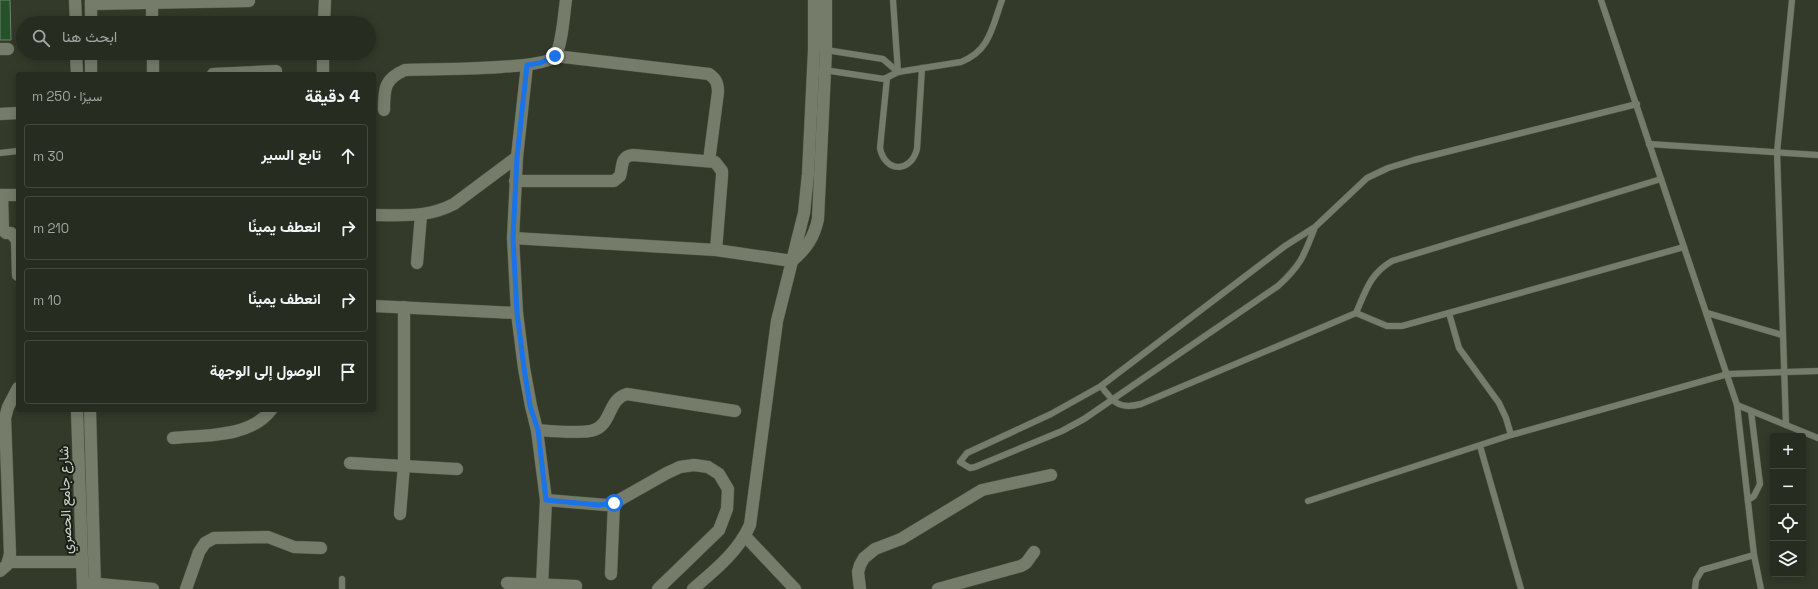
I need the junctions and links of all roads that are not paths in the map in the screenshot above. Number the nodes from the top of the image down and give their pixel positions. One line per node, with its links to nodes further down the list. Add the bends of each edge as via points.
1 (75, 0): 14 (street)
2 (325, 0): 3 (street); 17 (street)
3 (334, 0)
4 (566, 0): 19 (street)
5 (814, 0): 18 (street)
6 (826, 0): 18 (street)
7 (893, 0): 33 (lane)
8 (1002, 0): 25 (lane, via 987,43 976,55 961,62)
9 (1601, 0): 35 (lane)
10 (1792, 0): 41 (lane)
11 (249, 1): 13 (street)
12 (91, 2): 13 (street); 15 (street)
13 (152, 2): 16 (street)
14 (76, 16)
15 (91, 16)
16 (152, 16)
17 (324, 16)
18 (820, 50): 26 (street); 33 (lane, via 882,58); 57 (street, via 808,174 801,225)
19 (555, 56): 24 (street, via 540,63); 45 (street, via 709,74 715,78 718,92)
20 (76, 60): 28 (street)
21 (91, 60): 29 (street)
22 (153, 60): 30 (street)
23 (323, 60): 32 (street)
24 (527, 65): 36 (street, via 405,70 394,75 386,84); 44 (street)
25 (922, 68): 33 (lane); 34 (lane, via 917,149 915,157 903,167 887,163 880,148)
26 (824, 70): 34 (lane); 57 (street, via 818,219 812,241)
27 (276, 71): 31 (street)
28 (77, 72)
29 (91, 72)
30 (154, 72)
31 (255, 72)
32 (323, 72)
33 (898, 72): 34 (lane)
34 (887, 78)
35 (1637, 104): 39 (lane); 52 (lane, via 1388,168 1367,178)
36 (384, 110)
37 (16, 113): 38 (street)
38 (0, 114)
39 (1649, 144): 41 (lane); 46 (lane)
40 (16, 151): 42 (lane)
41 (1777, 152): 43 (lane); 65 (lane)
42 (0, 153)
43 (1818, 155)
44 (517, 157): 47 (street); 51 (street, via 454,204 443,210)
45 (709, 161): 47 (street, via 633,154 623,160 620,176 614,181); 56 (street, via 715,162 722,171)
46 (1661, 179): 55 (lane); 61 (lane, via 1392,261 1380,268 1371,279)
47 (515, 180): 53 (street)
48 (16, 195): 49 (street)
49 (1, 196): 54 (street, via 3,230 11,233)
50 (376, 215): 51 (street)
51 (421, 215): 58 (street)
52 (1314, 228): 69 (lane, via 1285,246); 71 (lane, via 1303,259 1278,286)
53 (513, 238): 56 (street); 62 (street)
54 (16, 240)
55 (1684, 247): 63 (lane); 64 (lane)
56 (716, 250): 57 (street)
57 (792, 262): 94 (street, via 777,321 750,525)
58 (417, 263)
59 (376, 306): 60 (street)
60 (404, 307): 62 (street); 86 (street)
61 (1356, 312): 63 (lane, via 1387,326 1402,326); 71 (lane, via 1140,404 1128,407)
62 (517, 313): 80 (street, via 527,388)
63 (1449, 313): 81 (lane, via 1459,348 1499,403)
64 (1707, 313): 65 (lane); 68 (lane)
65 (1782, 335): 66 (lane)
66 (1784, 370): 67 (lane); 68 (lane); 79 (lane)
67 (1818, 371)
68 (1728, 374): 72 (lane); 81 (lane)
69 (1100, 386): 71 (lane); 71 (lane, via 1051,414 967,453 960,462 970,468 983,464 1062,431)
70 (16, 396): 73 (street)
71 (1112, 401)
72 (1737, 405): 75 (lane); 90 (lane)
73 (13, 407): 98 (street, via 5,418)
74 (735, 411): 80 (street, via 627,394 615,401 604,424 593,431)
75 (1752, 411): 79 (lane); 90 (lane, via 1760,484 1754,496)
76 (77, 412): 99 (street, شارع جامع الحصري)
77 (90, 412): 106 (street, شارع جامع الحصري)
78 (269, 412): 82 (street, via 252,426 233,432)
79 (1786, 425): 83 (lane)
80 (538, 430): 89 (street)
81 (1511, 434): 84 (lane)
82 (173, 438)
83 (1818, 438)
84 (1480, 446): 91 (lane); 116 (lane)
85 (350, 463): 86 (street)
86 (404, 465): 87 (street); 93 (street)
87 (456, 469)
88 (1051, 475): 114 (street, via 982,490 901,538 875,549 860,565)
89 (546, 500): 92 (street, via 599,505); 104 (street)
90 (1748, 500): 97 (lane)
91 (1308, 501)
92 (614, 503): 101 (street); 111 (street, via 667,473 680,467 694,465 708,467 719,474 728,489 728,509 719,530)
93 (400, 514)
94 (745, 536): 112 (street, via 726,560); 113 (street)
95 (321, 548): 109 (street, via 294,547 268,537 214,538 205,543 199,552)
96 (1034, 552): 115 (street, via 1021,566)
97 (1754, 555): 117 (lane, via 1702,570 1696,580); 118 (lane)
98 (8, 562): 99 (street); 100 (street)
99 (82, 562): 105 (street, شارع جامع الحصري)
100 (0, 571)
101 (611, 574)
102 (342, 579): 110 (lane)
103 (507, 584): 104 (street)
104 (542, 585): 107 (street)
105 (83, 586): 106 (street)
106 (95, 586): 108 (street)
107 (576, 586)
108 (153, 589)
109 (186, 589)
110 (342, 589)
111 (658, 589)
112 (693, 589)
113 (795, 589)
114 (860, 589)
115 (938, 589)
116 (1521, 589)
117 (1695, 589)
118 (1761, 589)

